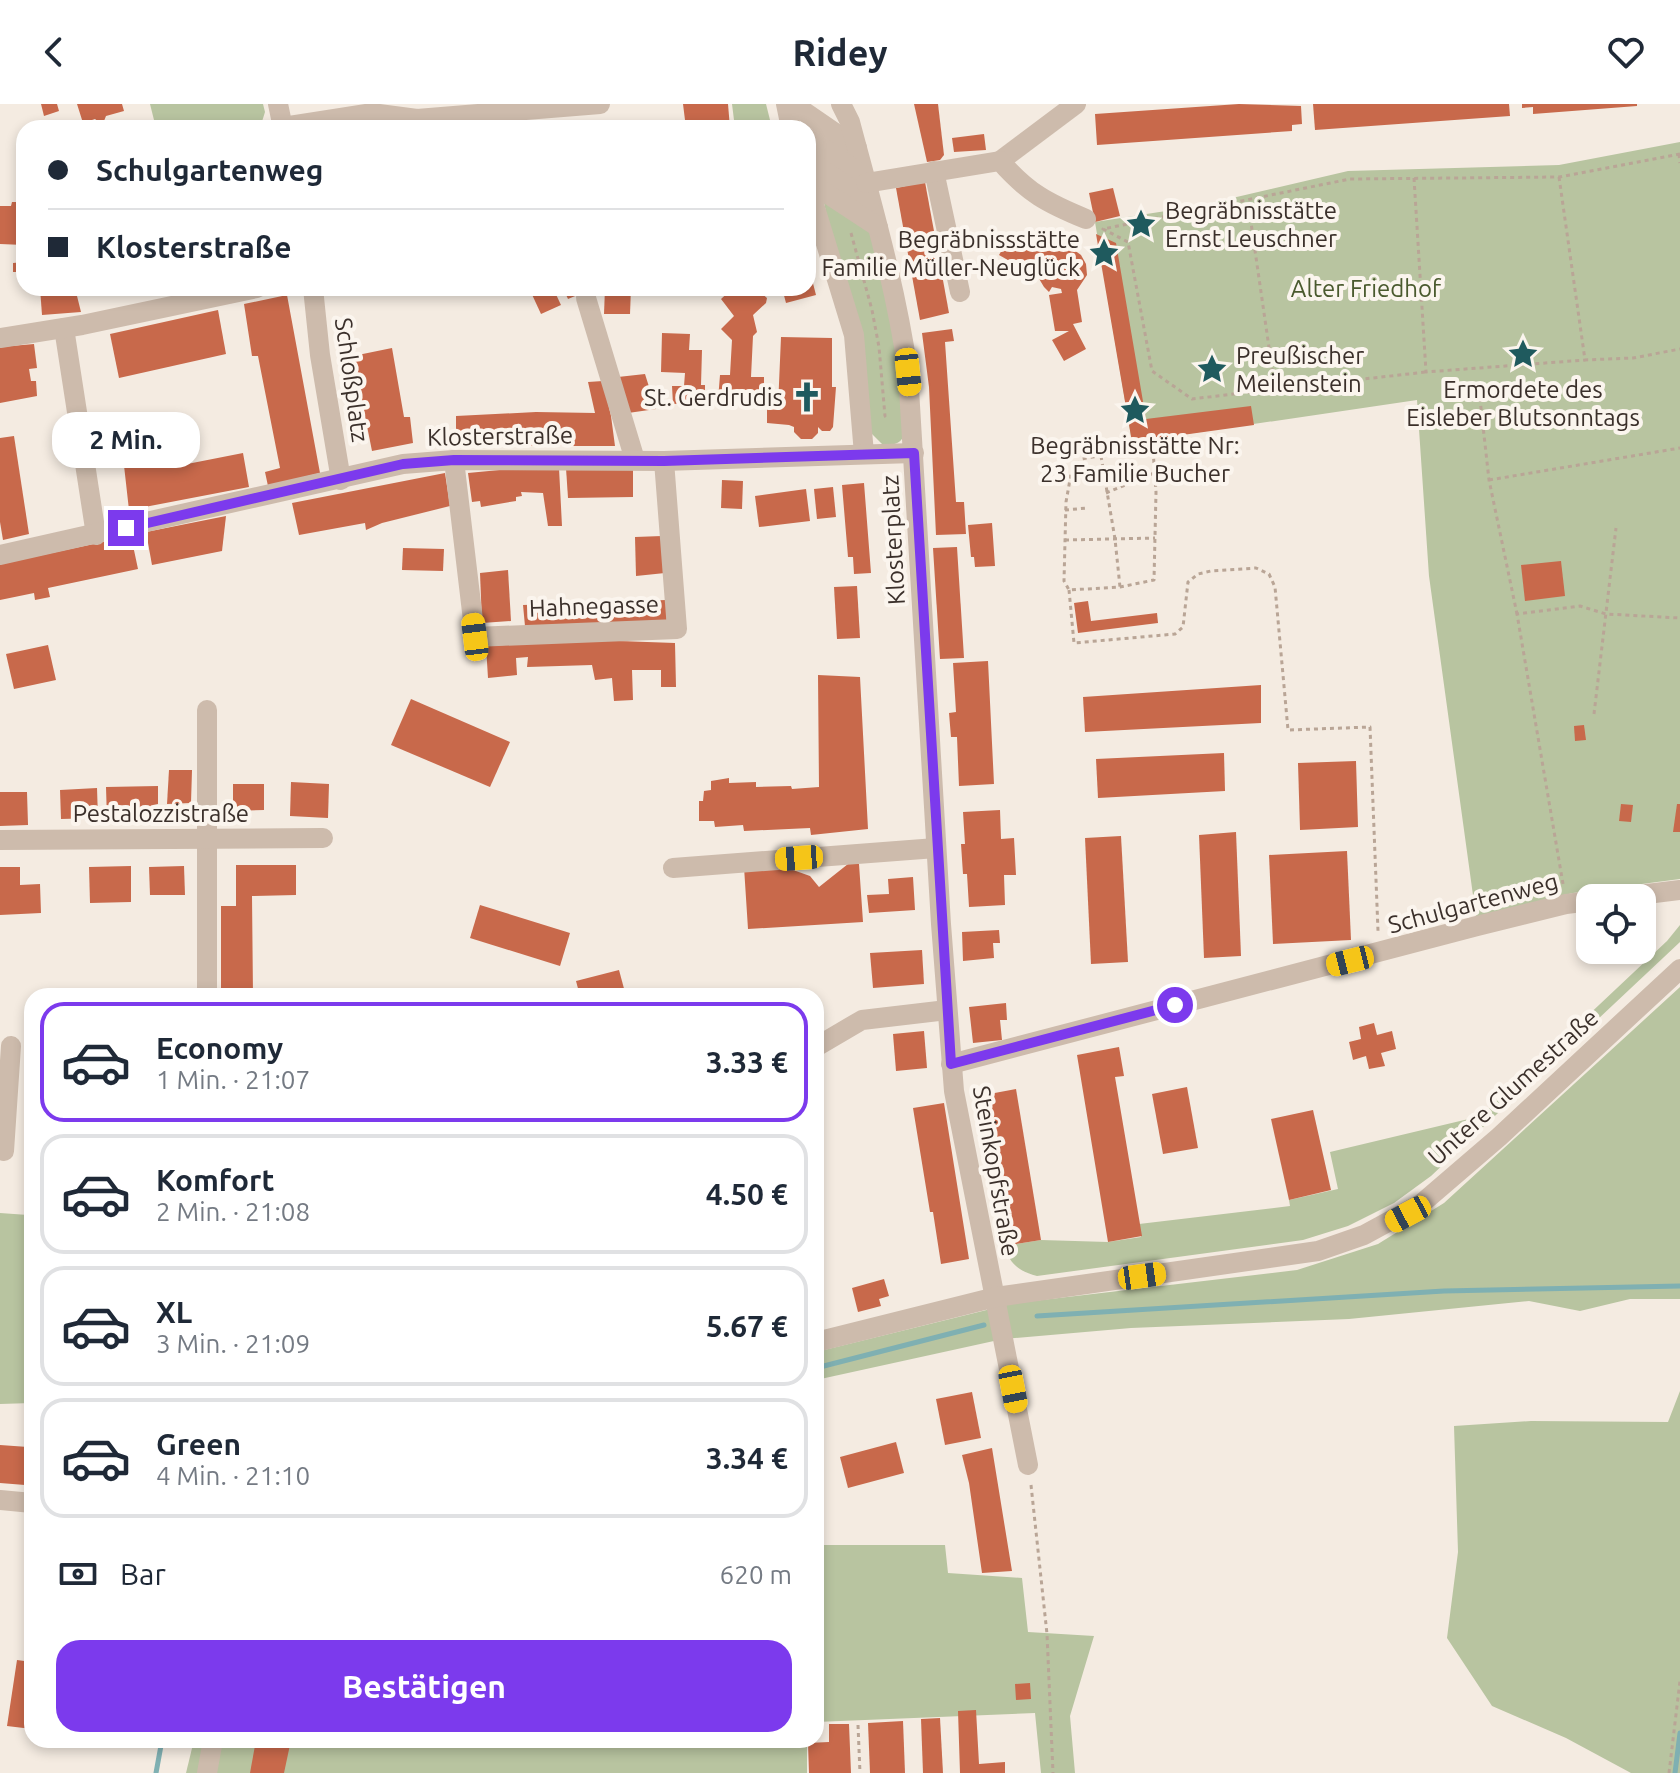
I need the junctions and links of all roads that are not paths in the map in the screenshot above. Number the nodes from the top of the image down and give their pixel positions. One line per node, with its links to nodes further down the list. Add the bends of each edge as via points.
1 (600, 104): 5 (street, via 417,119 372,113)
2 (793, 104): 7 (street)
3 (1076, 104): 8 (street)
4 (843, 105): 7 (street, Klosterplatz)
5 (330, 120)
6 (816, 146): 11 (street)
7 (857, 148): 11 (street, Klosterplatz)
8 (1000, 161): 10 (street); 14 (street, via 1024,188)
9 (816, 164): 11 (street)
10 (934, 171): 11 (street); 16 (street)
11 (866, 186): 15 (street, Klosterplatz)
12 (816, 189): 15 (street)
13 (816, 209): 23 (street, Klosterplatz, via 854,335)
14 (1086, 219)
15 (879, 232): 22 (street, Klosterplatz, via 903,334)
16 (960, 292)
17 (218, 296): 20 (street)
18 (314, 296): 27 (street, Schloßplatz)
19 (586, 298): 25 (street)
20 (64, 328): 21 (street); 28 (street)
21 (0, 338)
22 (914, 453): 23 (street, Klosterstraße); 34 (street, Klosterplatz)
23 (864, 454): 26 (street, Klosterstraße)
24 (454, 460): 25 (street, Klosterstraße); 26 (street, Hahnegasse, via 475,637 677,629); 27 (street, Klosterstraße, via 403,464)
25 (635, 460): 26 (street, Klosterstraße)
26 (664, 461)
27 (341, 480): 28 (street, Klosterstraße)
28 (96, 535): 29 (street, Klosterstraße)
29 (0, 555)
30 (207, 710): 31 (street)
31 (209, 838): 32 (street, Pestalozzistraße); 33 (street, Pestalozzistraße); 40 (street)
32 (323, 838)
33 (0, 840)
34 (936, 841): 35 (street); 41 (street, Steinkopfstraße)
35 (673, 868)
36 (1680, 890): 37 (street)
37 (1656, 893)
38 (1576, 903): 44 (street, Schulgartenweg)
39 (1680, 969): 46 (street, Untere Glumestraße, via 1499,1137 1421,1204 1389,1224 1318,1251)
40 (207, 988)
41 (947, 1010): 42 (street, via 862,1020); 44 (street, Steinkopfstraße)
42 (824, 1042)
43 (11, 1046): 45 (street)
44 (951, 1064): 46 (street, Steinkopfstraße)
45 (8, 1151)
46 (997, 1304): 47 (street, Untere Glumestraße); 48 (street, Steinkopfstraße)
47 (824, 1340)
48 (1028, 1465)
49 (0, 1500): 50 (street)
50 (24, 1502)
51 (212, 1748): 52 (street)
52 (207, 1773)

